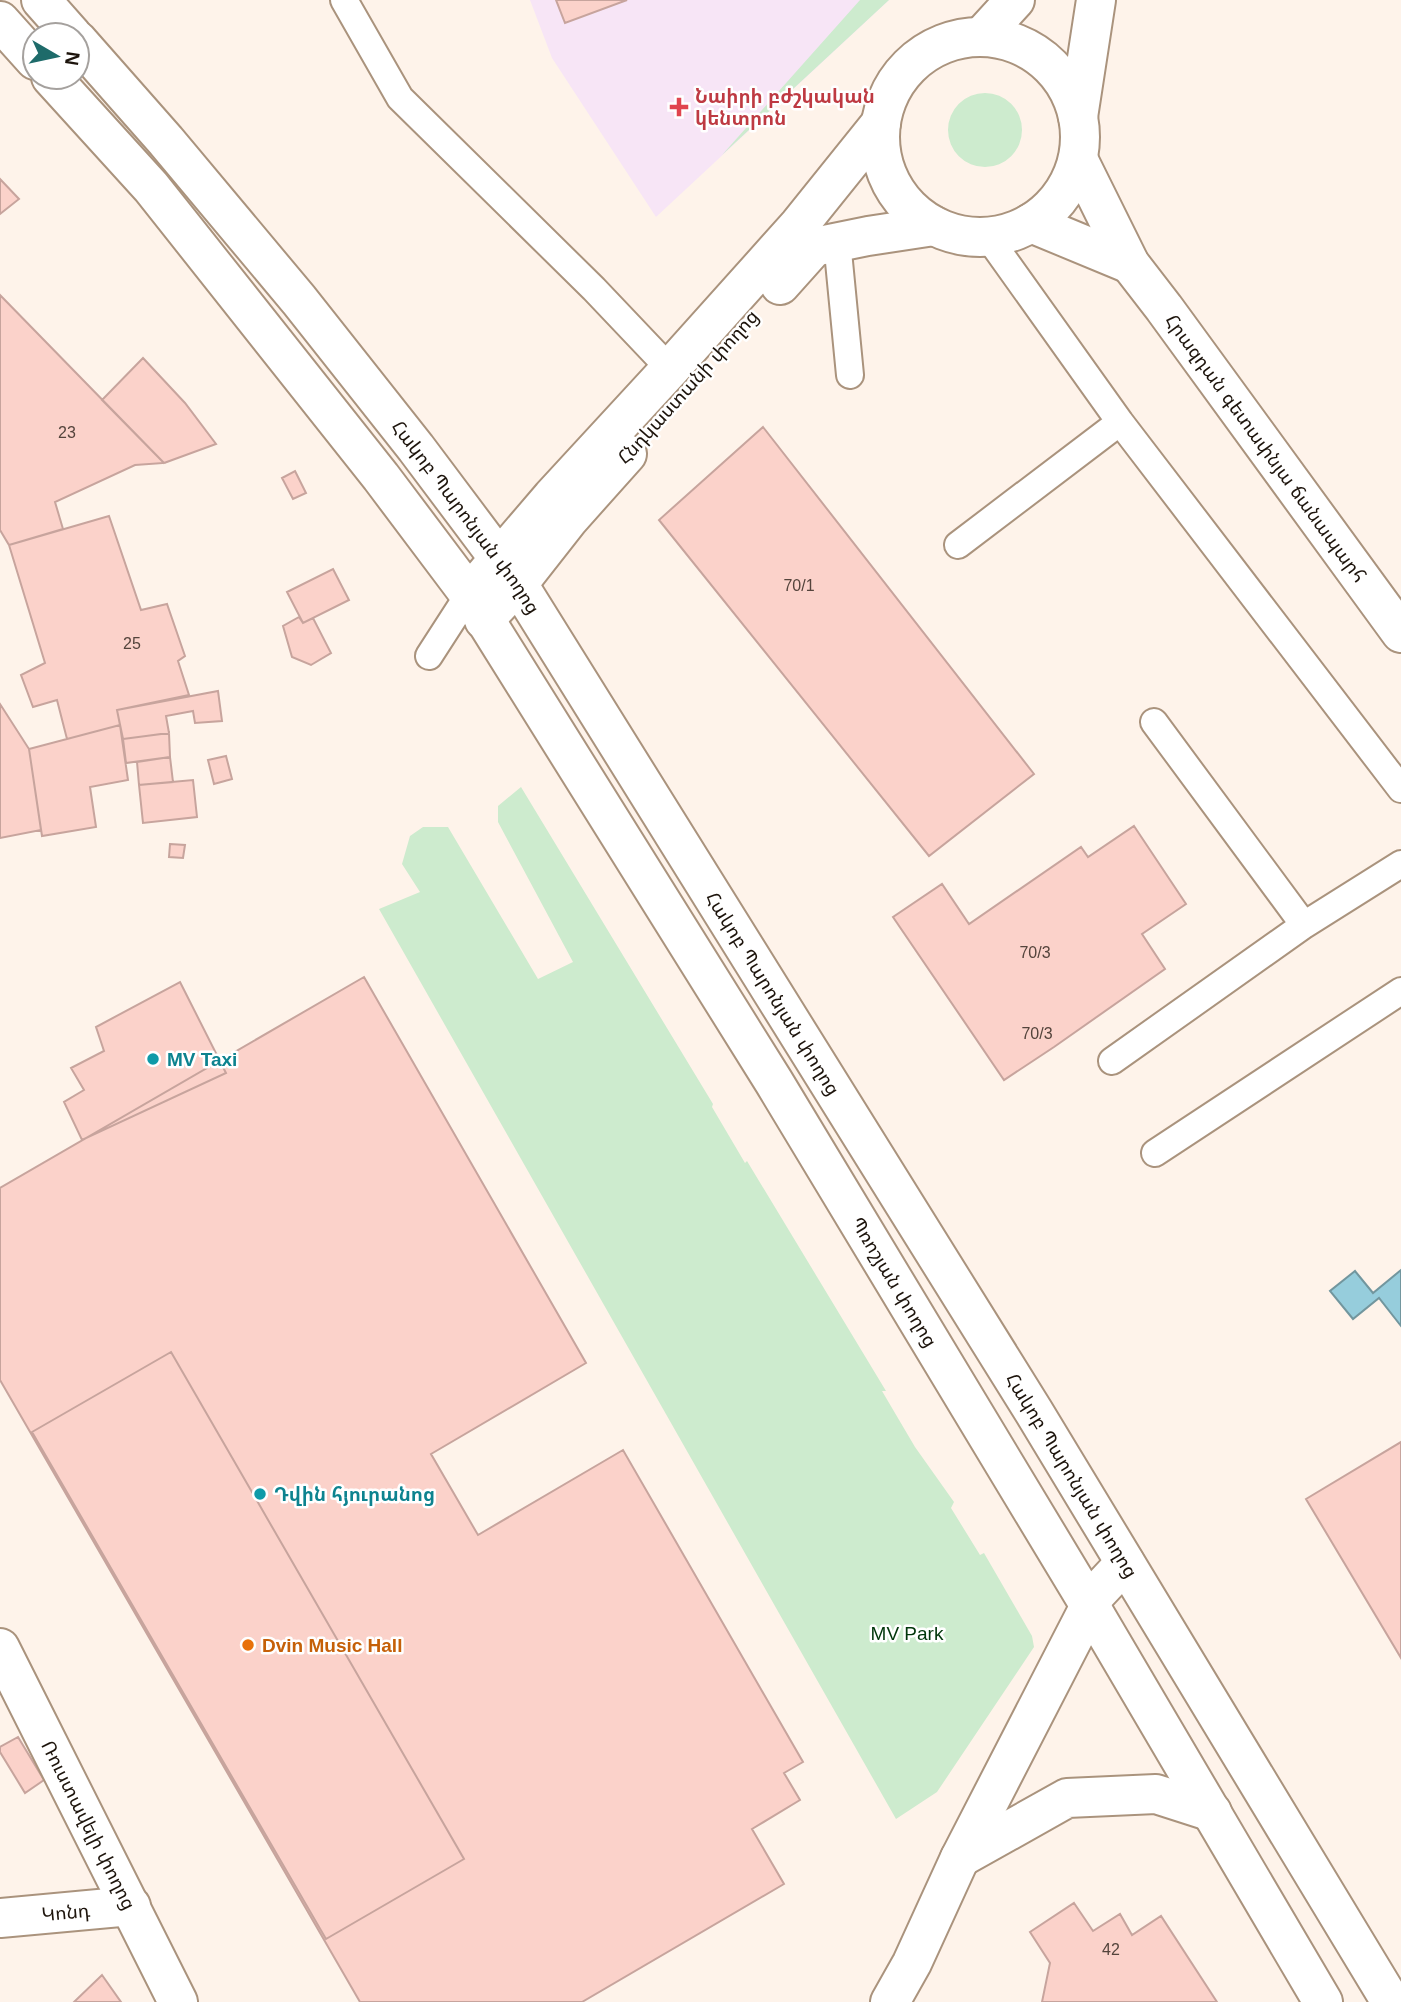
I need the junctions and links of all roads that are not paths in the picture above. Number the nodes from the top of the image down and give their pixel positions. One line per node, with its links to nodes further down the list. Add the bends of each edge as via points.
1 (41, 0): 6 (main road)
2 (344, 0): 19 (lane, via 400,98)
3 (1015, 0): 7 (main road)
4 (1096, 0): 11 (main road)
5 (0, 21): 8 (main road)
6 (60, 21)
7 (982, 36): 11 (main road, via 1025,47 1044,60 1071,95); 12 (main road, via 958,39 915,60 887,100)
8 (21, 44)
9 (91, 56): 23 (main road, Հակոբ Պարոնյան փողոց, via 299,300)
10 (64, 91): 24 (main road, via 151,187 376,470)
11 (1078, 117): 13 (main road)
12 (881, 124): 15 (main road, via 886,172 898,194); 19 (main road, Հնդկաստանի փողոց, via 799,225)
13 (1078, 159): 14 (main road, via 1052,206); 18 (main road, Հրազդան գետափնյա ճանապարհ)
14 (1031, 223): 16 (main road); 18 (main road, Հրազդան գետափնյա ճանապարհ)
15 (934, 226): 16 (main road, via 960,235); 17 (main road, Հնդկաստանի փողոց)
16 (988, 237): 21 (lane)
17 (837, 241): 20 (lane); 23 (main road, Հնդկաստանի փողոց, via 814,247 569,519)
18 (1130, 264): 25 (main road, Հրազդան գետափնյա ճանապարհ)
19 (670, 369): 23 (main road, Հնդկաստանի փողոց, via 552,497)
20 (850, 375)
21 (1120, 422): 22 (lane); 28 (lane)
22 (958, 545)
23 (508, 571): 24 (main road); 34 (main road, Հակոբ Պարոնյան փողոց)
24 (477, 607): 26 (lane); 35 (main road, Պռոշյան փողոց, via 774,1082)
25 (1401, 633)
26 (429, 656)
27 (1154, 722): 30 (lane)
28 (1401, 789)
29 (1401, 864): 30 (lane)
30 (1304, 925): 32 (lane)
31 (1401, 991): 33 (lane)
32 (1112, 1061)
33 (1155, 1153)
34 (1125, 1563): 35 (main road); 44 (main road, Հակոբ Պարոնյան փողոց)
35 (1090, 1606): 37 (main road); 38 (main road)
36 (0, 1648): 39 (main road, Ռուստավելի փողոց)
37 (1213, 1812): 38 (main road, via 1156,1794 1068,1798); 43 (main road)
38 (960, 1858): 42 (main road)
39 (131, 1906): 40 (main road, Կոնդ); 41 (main road, Ռուստավելի փողոց)
40 (0, 1918)
41 (178, 2002)
42 (890, 2002)
43 (1323, 2002)
44 (1391, 2002)

